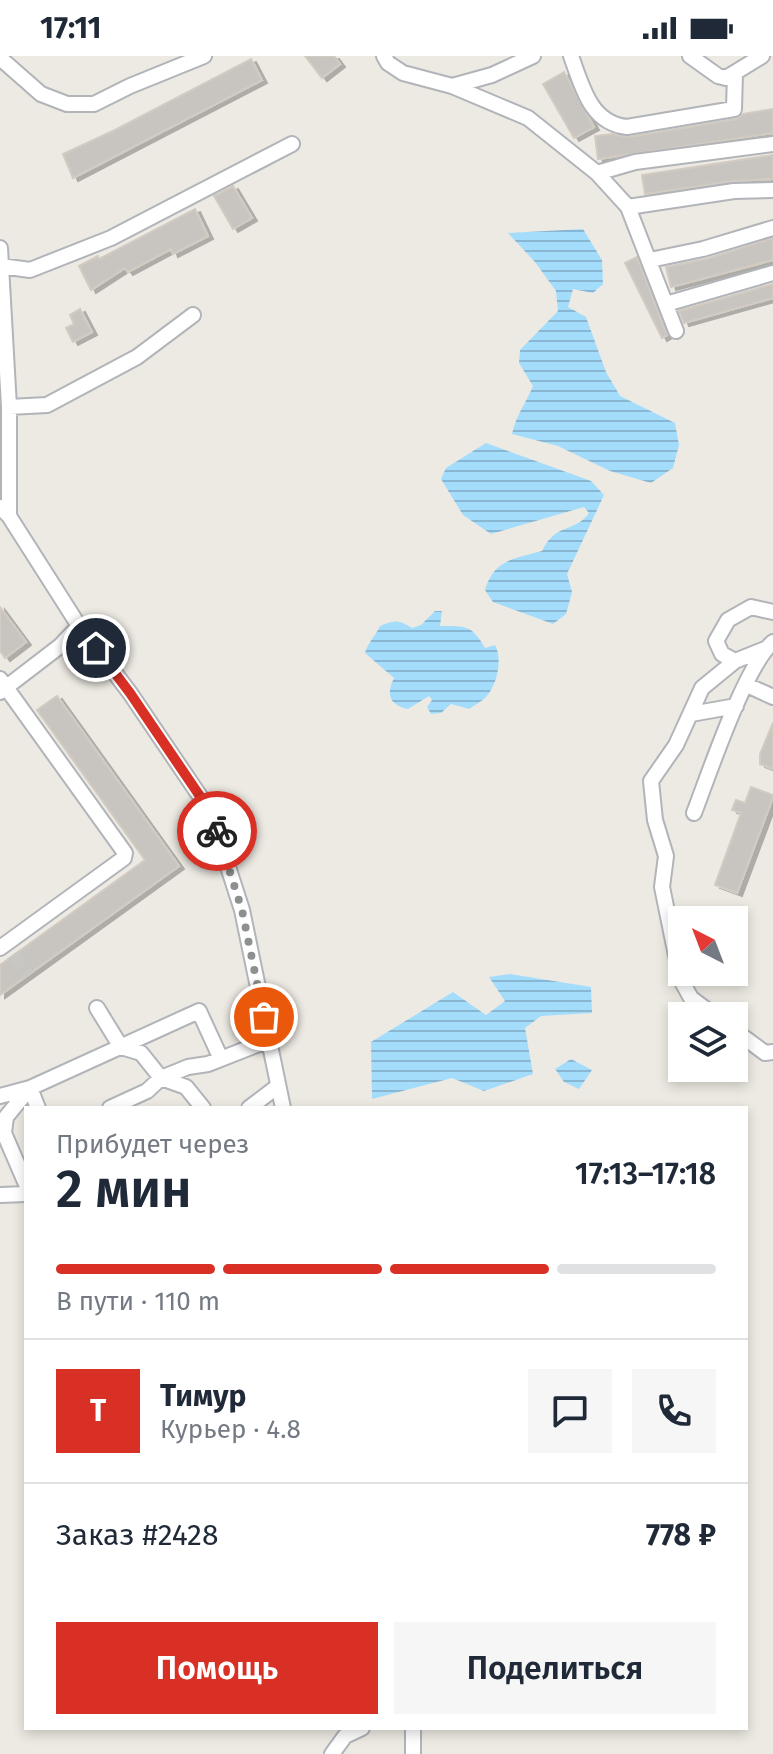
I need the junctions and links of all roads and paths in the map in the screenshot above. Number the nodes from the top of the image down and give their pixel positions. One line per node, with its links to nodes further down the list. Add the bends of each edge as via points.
1 (204, 56): 8 (street)
2 (384, 56): 10 (street, via 403,73)
3 (533, 56): 10 (street)
4 (571, 56): 9 (street, via 586,97 599,115 611,125 627,127 734,109)
5 (690, 56): 9 (street, via 718,76)
6 (762, 56): 9 (street)
7 (0, 58): 8 (street, via 41,94 67,104 94,104)
8 (182, 60)
9 (735, 73)
10 (452, 86): 13 (street, via 528,118)
11 (292, 144): 19 (street, via 111,238 30,270)
12 (773, 144): 13 (street, via 635,162)
13 (597, 173): 15 (street)
14 (773, 190): 15 (street)
15 (628, 207): 18 (street)
16 (773, 228): 18 (street)
17 (0, 248): 19 (street)
18 (650, 260): 21 (street)
19 (1, 266): 24 (street)
20 (773, 273): 21 (street)
21 (666, 304): 23 (street)
22 (193, 315): 24 (street, via 137,357 47,405)
23 (676, 331)
24 (9, 407): 25 (street, via 11,483)
25 (4, 511): 27 (street)
26 (773, 612): 29 (street, via 751,607 728,620 716,641 722,654)
27 (79, 626): 31 (street, via 60,646); 39 (street, via 210,811 242,910)
28 (769, 645): 29 (street); 30 (street)
29 (735, 661): 34 (street, via 702,688)
30 (747, 685): 32 (street); 33 (street)
31 (2, 686): 36 (street, via 125,853)
32 (773, 697)
33 (736, 706): 34 (street); 35 (street)
34 (691, 714): 37 (street, via 651,781 666,856 662,887 681,980)
35 (694, 813)
36 (6, 949)
37 (696, 1002)
38 (97, 1008): 41 (street)
39 (269, 1040): 43 (street); 45 (street)
40 (748, 1040): 42 (street, via 765,1053)
41 (121, 1047): 43 (street, via 199,1011); 44 (street, via 141,1053); 46 (street)
42 (773, 1052)
43 (221, 1059): 44 (street)
44 (161, 1078): 49 (street); 50 (street, via 186,1087)
45 (278, 1086): 51 (street); 52 (street)
46 (30, 1088): 47 (street); 48 (street); 53 (street, via 6,1117 4,1133)
47 (0, 1096)
48 (37, 1106)
49 (114, 1106)
50 (201, 1106)
51 (252, 1106)
52 (283, 1106)
53 (24, 1179)
54 (24, 1194): 55 (street)
55 (0, 1195)
56 (358, 1730): 58 (street, via 345,1736)
57 (413, 1730): 59 (street)
58 (332, 1754)
59 (413, 1754)

